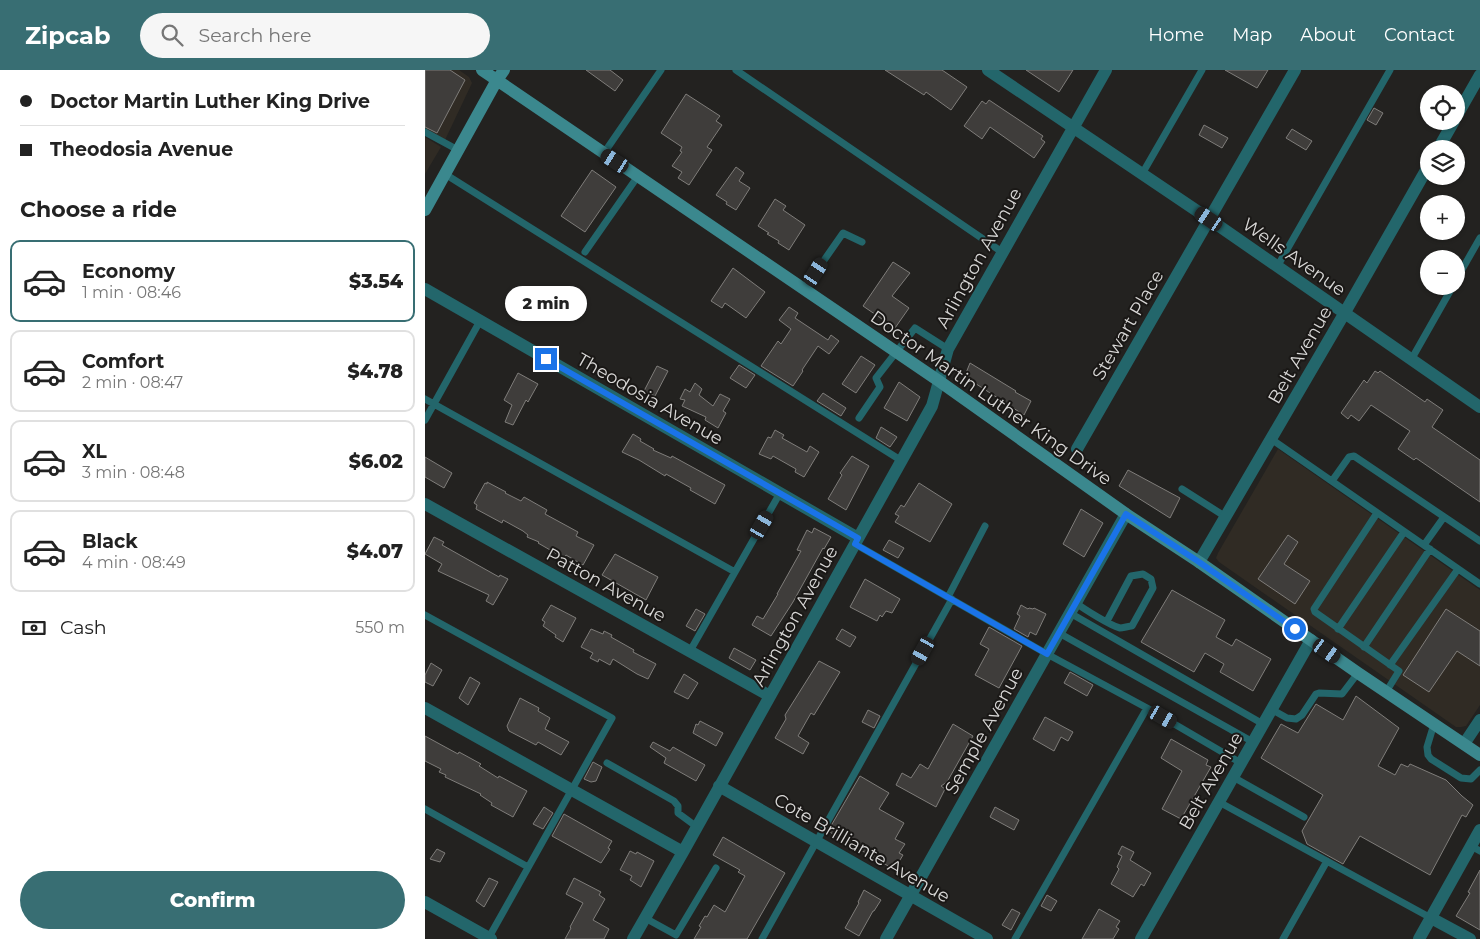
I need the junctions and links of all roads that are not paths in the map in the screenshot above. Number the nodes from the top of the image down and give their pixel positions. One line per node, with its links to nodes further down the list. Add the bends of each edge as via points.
1 (482, 70): 9 (main road, Doctor Martin Luther King Drive)
2 (661, 70): 15 (lane)
3 (736, 70): 25 (lane)
4 (988, 70): 12 (street, Wells Avenue)
5 (1106, 70): 12 (street, Arlington Avenue)
6 (1202, 70): 17 (lane)
7 (1295, 70): 21 (street)
8 (1390, 70): 27 (lane)
9 (500, 75): 14 (main road); 15 (main road, Doctor Martin Luther King Drive)
10 (1480, 75): 11 (street)
11 (1465, 101)
12 (1072, 128): 17 (street, Wells Avenue); 25 (street, Arlington Avenue)
13 (425, 132): 14 (lane)
14 (458, 150): 16 (main road)
15 (604, 153): 18 (main road, Doctor Martin Luther King Drive)
16 (445, 174): 20 (main road); 44 (lane)
17 (1142, 174): 21 (street, Wells Avenue)
18 (638, 176): 24 (lane); 29 (main road, Doctor Martin Luther King Drive)
19 (1420, 181): 31 (street, Belt Avenue)
20 (425, 210)
21 (1209, 219): 27 (street, Wells Avenue); 43 (street, Stewart Place)
22 (1480, 238): 26 (lane)
23 (862, 242): 29 (lane, via 843,232)
24 (585, 252)
25 (1002, 252): 33 (street, Arlington Avenue)
26 (1465, 264)
27 (1277, 267): 31 (street, Wells Avenue)
28 (425, 289): 32 (street, Theodosia Avenue)
29 (804, 289): 34 (main road, Doctor Martin Luther King Drive)
30 (1448, 295): 35 (lane)
31 (1344, 314): 35 (street, Wells Avenue); 42 (street, Belt Avenue)
32 (479, 321): 39 (lane); 47 (street, Theodosia Avenue)
33 (948, 349): 34 (lane, via 915,328); 36 (street, Arlington Avenue)
34 (896, 352): 36 (main road, Doctor Martin Luther King Drive); 40 (lane, via 876,378 879,387)
35 (1411, 360): 38 (street, Wells Avenue)
36 (939, 381): 44 (street, Arlington Avenue, via 932,406); 50 (main road, Doctor Martin Luther King Drive)
37 (425, 399): 39 (lane)
38 (1479, 403)
39 (434, 404): 41 (lane); 60 (lane)
40 (859, 418)
41 (425, 420)
42 (1271, 439): 45 (lane); 51 (street, Belt Avenue)
43 (1077, 449)
44 (901, 461): 55 (street, Arlington Avenue)
45 (1332, 481): 49 (lane); 52 (lane, via 1349,457 1355,456)
46 (1182, 489): 51 (lane)
47 (780, 493): 55 (street, Theodosia Avenue); 60 (lane)
48 (425, 504): 70 (street, Patton Avenue)
49 (1377, 512): 54 (lane); 66 (lane, via 1314,609)
50 (1126, 514): 58 (main road, Doctor Martin Luther King Drive); 63 (street, Semple Avenue)
51 (1226, 516): 58 (street, Belt Avenue)
52 (1444, 517): 56 (lane); 57 (lane)
53 (985, 526): 62 (lane)
54 (1404, 532): 57 (lane); 66 (lane)
55 (857, 541): 62 (lane); 75 (street, Arlington Avenue)
56 (1480, 541)
57 (1427, 547): 59 (lane); 69 (lane)
58 (1199, 562): 68 (main road, Doctor Martin Luther King Drive)
59 (1458, 569): 61 (lane); 72 (lane)
60 (735, 572): 70 (lane)
61 (1480, 584)
62 (950, 598): 71 (lane); 96 (lane)
63 (1073, 608): 65 (lane); 67 (street, Semple Avenue); 80 (lane)
64 (425, 615): 90 (lane, via 612,718)
65 (1107, 621): 65 (lane, via 1120,628 1132,626 1153,588 1151,579 1143,574 1131,576)
66 (1338, 629): 69 (lane)
67 (1059, 633): 71 (street, Semple Avenue); 82 (lane)
68 (1311, 640): 73 (main road, Doctor Martin Luther King Drive); 78 (street, Belt Avenue)
69 (1363, 647): 72 (lane)
70 (690, 651): 75 (street, Patton Avenue)
71 (1047, 654): 77 (lane); 102 (street, Semple Avenue)
72 (1390, 665): 74 (lane, via 1399,671)
73 (1358, 673): 74 (main road, Doctor Martin Luther King Drive); 78 (lane, via 1342,694 1314,695 1296,719)
74 (1386, 692): 81 (main road, Doctor Martin Luther King Drive)
75 (770, 696): 89 (street, Arlington Avenue)
76 (425, 708): 90 (street)
77 (1147, 708): 86 (lane); 111 (lane)
78 (1271, 709): 80 (street, Belt Avenue)
79 (1480, 720): 83 (street)
80 (1263, 724): 82 (street, Belt Avenue)
81 (1434, 724): 83 (main road, Doctor Martin Luther King Drive); 87 (lane, via 1427,755 1461,778 1471,779)
82 (1253, 742): 86 (street, Belt Avenue)
83 (1464, 744): 84 (main road, Doctor Martin Luther King Drive)
84 (1480, 755)
85 (607, 763): 94 (lane, via 674,801 678,813)
86 (1241, 763): 88 (street, Belt Avenue)
87 (1480, 770)
88 (1233, 777): 91 (street, Belt Avenue); 93 (lane)
89 (719, 786): 94 (street, Arlington Avenue); 96 (street, Cote Brilliante Avenue)
90 (572, 790): 98 (street); 100 (lane)
91 (1219, 802): 99 (lane); 112 (street, Belt Avenue)
92 (425, 809): 100 (lane)
93 (1304, 818)
94 (697, 827): 98 (street, Arlington Avenue)
95 (1480, 830): 97 (street)
96 (817, 842): 102 (street, Cote Brilliante Avenue); 108 (lane)
97 (1475, 849): 105 (street)
98 (683, 852): 104 (street, Arlington Avenue)
99 (1327, 861): 105 (lane); 113 (lane)
100 (528, 867): 106 (lane)
101 (716, 868): 104 (lane, via 676,935)
102 (910, 896): 109 (street, Semple Avenue); 110 (street, Cote Brilliante Avenue)
103 (425, 902): 106 (street)
104 (645, 918): 107 (street, Arlington Avenue)
105 (1431, 918): 114 (street); 115 (street)
106 (489, 939)
107 (633, 939)
108 (762, 939)
109 (887, 939)
110 (987, 939)
111 (1015, 939)
112 (1141, 939)
113 (1283, 939)
114 (1419, 939)
115 (1470, 939)

